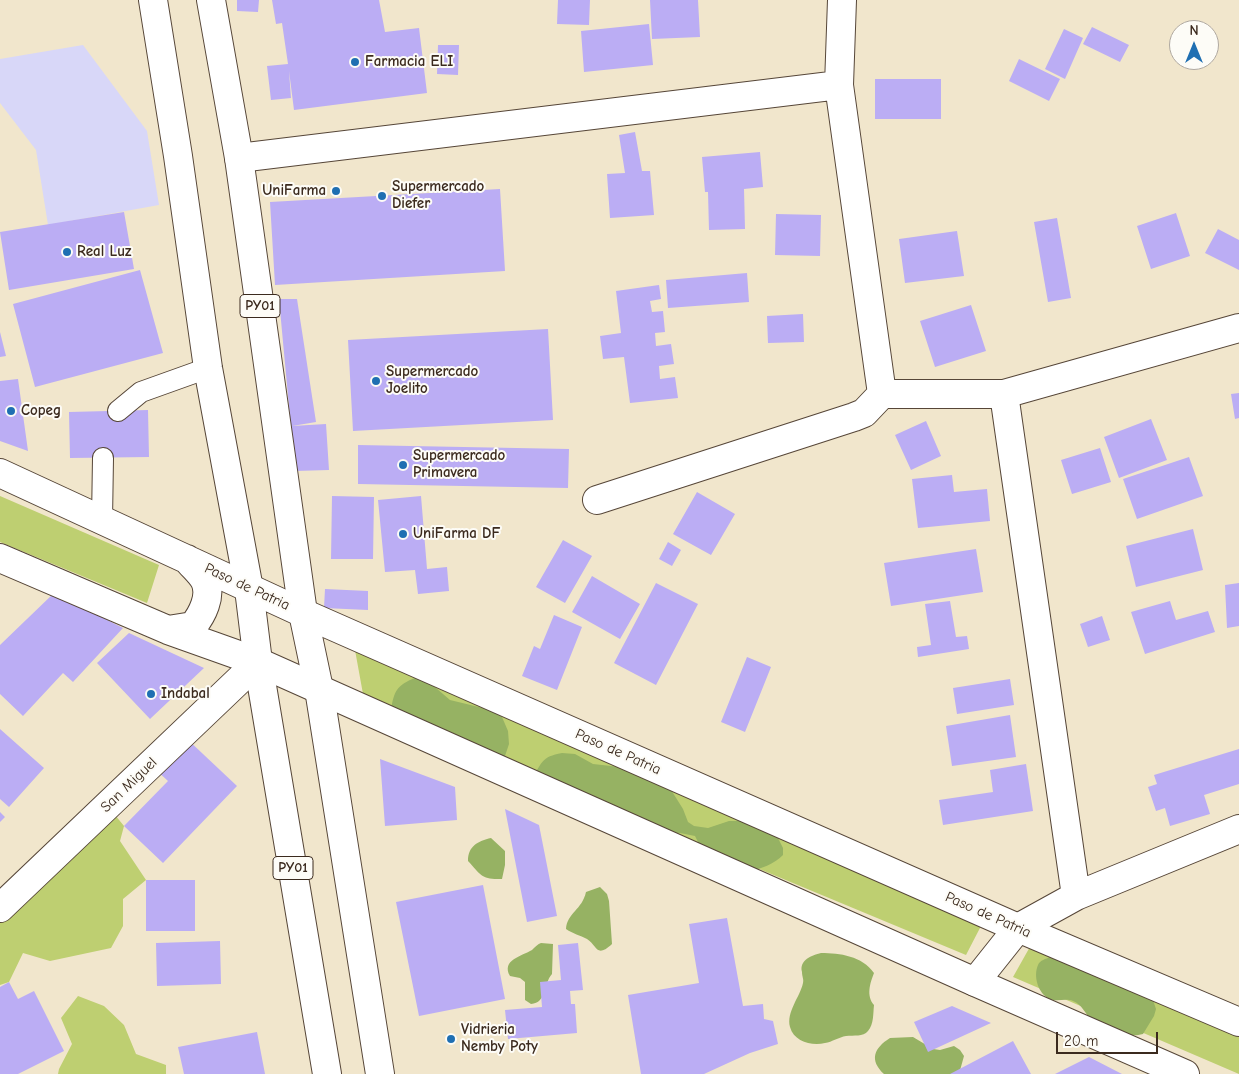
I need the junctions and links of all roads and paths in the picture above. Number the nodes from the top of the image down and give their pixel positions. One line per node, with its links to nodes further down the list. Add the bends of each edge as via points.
1 (153, 0): 7 (main road, PY01)
2 (212, 0): 5 (main road, PY01)
3 (842, 0): 4 (main road)
4 (839, 85): 5 (main road); 8 (main road)
5 (239, 158): 18 (main road, PY01)
6 (1239, 328): 9 (main road)
7 (208, 368): 10 (lane, via 141,392); 17 (main road, PY01)
8 (882, 394): 9 (main road); 13 (main road, via 854,417)
9 (1004, 394): 23 (main road)
10 (118, 411)
11 (103, 458): 14 (lane)
12 (0, 473): 14 (main road, Paso de Patria)
13 (597, 500)
14 (102, 520): 16 (main road, Paso de Patria)
15 (0, 558): 19 (main road)
16 (187, 559): 17 (main road, Paso de Patria); 19 (main road, via 205,582 206,604 193,626)
17 (249, 589): 18 (main road, Paso de Patria); 20 (main road, PY01)
18 (303, 613): 21 (main road, PY01); 25 (main road, Paso de Patria)
19 (168, 630): 20 (main road)
20 (258, 662): 21 (main road); 24 (main road, San Miguel); 28 (main road, PY01)
21 (319, 689): 26 (main road); 29 (main road, PY01)
22 (1239, 829): 23 (main road)
23 (1076, 896): 25 (main road)
24 (0, 908)
25 (1018, 928): 26 (main road); 27 (main road, Paso de Patria)
26 (975, 982): 30 (main road)
27 (1239, 1022)
28 (327, 1074)
29 (380, 1074)
30 (1185, 1074)

